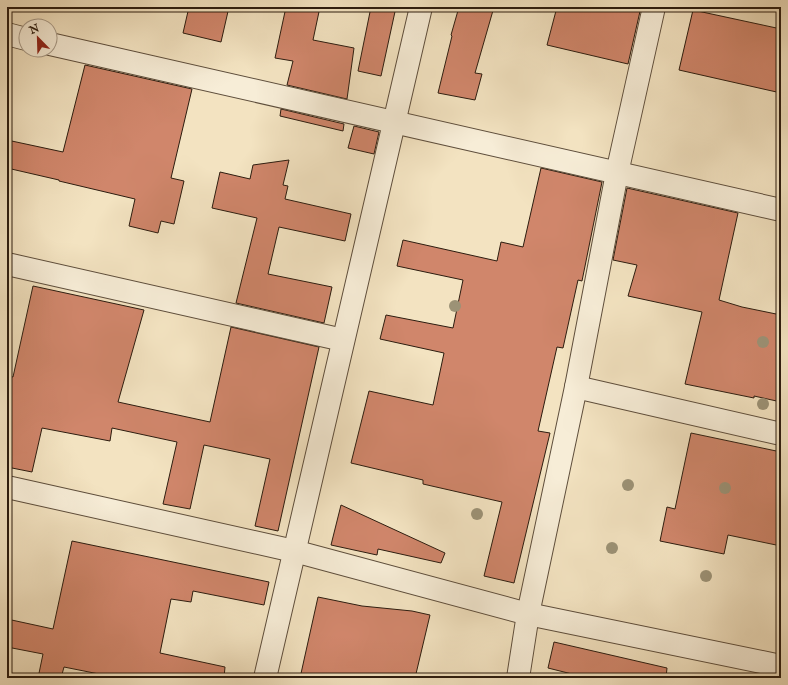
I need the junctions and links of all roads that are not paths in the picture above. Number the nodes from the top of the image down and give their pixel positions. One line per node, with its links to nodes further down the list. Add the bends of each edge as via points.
1 (421, 7): 6 (street)
2 (654, 7): 7 (street)
3 (7, 34): 4 (street)
4 (18, 37)
5 (58, 46): 6 (street)
6 (394, 122): 7 (street); 10 (street)
7 (617, 173): 8 (street); 11 (street)
8 (781, 210)
9 (7, 264): 10 (street)
10 (344, 340): 14 (street)
11 (576, 387): 12 (street); 15 (street)
12 (781, 434)
13 (7, 487): 14 (street)
14 (294, 552): 15 (street); 17 (street)
15 (528, 614): 16 (street); 18 (street)
16 (781, 666)
17 (265, 678)
18 (518, 678)

